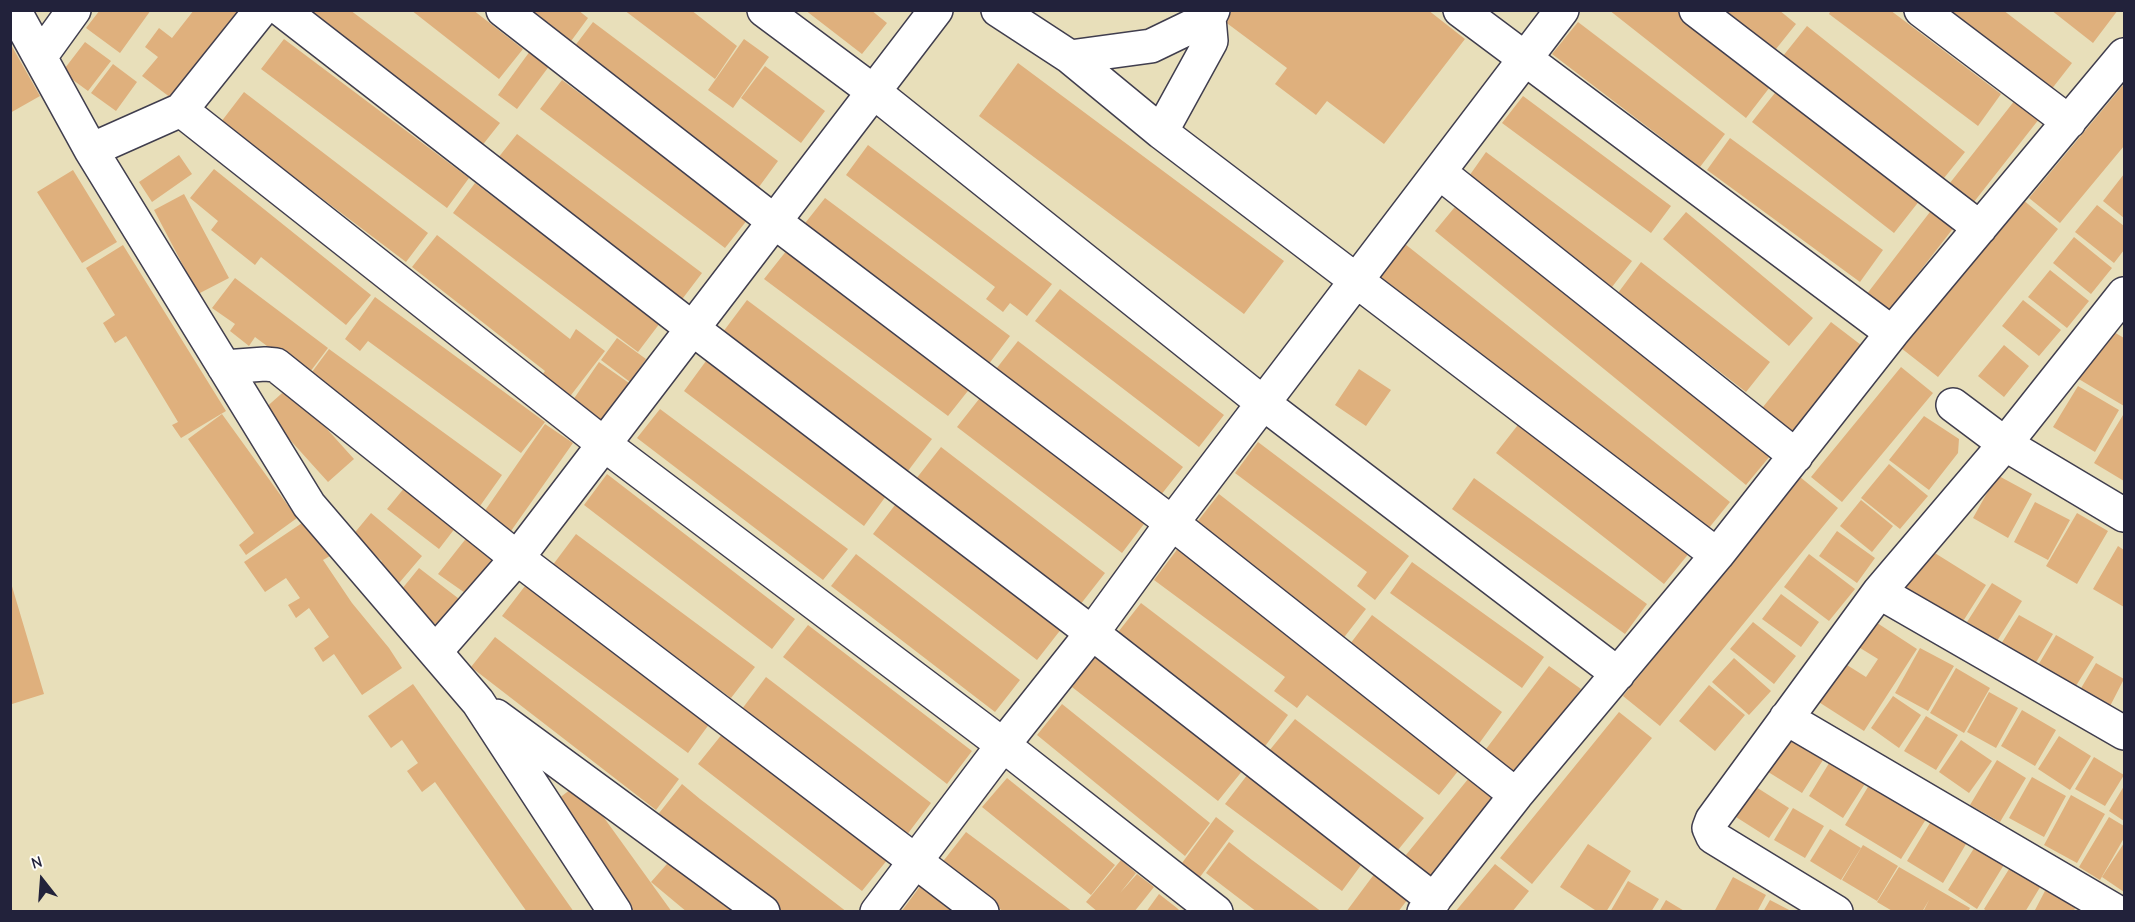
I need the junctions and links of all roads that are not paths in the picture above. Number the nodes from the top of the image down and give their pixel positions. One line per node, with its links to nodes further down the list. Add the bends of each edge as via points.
1 (14, 10): 15 (street)
2 (74, 10): 15 (street)
3 (261, 10): 19 (street)
4 (282, 10): 28 (street)
5 (503, 10): 24 (street)
6 (764, 10): 18 (street)
7 (936, 10): 18 (street)
8 (998, 10): 16 (street)
9 (1460, 10): 17 (street)
10 (1562, 10): 17 (street)
11 (1696, 10): 25 (street)
12 (1921, 10): 20 (street)
13 (1211, 14): 16 (street, via 1151,46); 21 (street, via 1211,41)
14 (2124, 55): 20 (street)
15 (40, 57): 22 (street)
16 (1070, 57): 21 (street)
17 (1525, 60): 23 (street); 29 (street)
18 (874, 92): 24 (street); 31 (street)
19 (181, 110): 22 (street); 34 (street)
20 (2068, 122): 25 (street)
21 (1161, 132): 26 (street)
22 (91, 150): 30 (street)
23 (1439, 172): 26 (street); 35 (street)
24 (775, 222): 28 (street); 37 (street)
25 (1980, 228): 29 (street)
26 (1356, 282): 31 (street); 38 (street)
27 (2121, 304): 33 (street)
28 (693, 329): 34 (street); 41 (street)
29 (1892, 333): 35 (street)
30 (225, 367): 39 (street, via 276,365); 42 (street, via 309,505)
31 (1263, 403): 37 (street); 43 (street)
32 (1953, 405): 33 (street)
33 (2004, 444): 36 (street); 40 (street)
34 (605, 445): 39 (street); 47 (street)
35 (1796, 456): 38 (street)
36 (2124, 515)
37 (1172, 523): 41 (street); 48 (street)
38 (1717, 555): 43 (street)
39 (517, 558): 42 (street); 49 (street)
40 (1880, 592): 45 (street); 46 (street)
41 (1092, 633): 47 (street); 50 (street)
42 (435, 652): 44 (street)
43 (1618, 674): 48 (street)
44 (478, 702): 51 (street); 52 (street)
45 (1786, 718): 56 (street, via 1709,828 1713,837); 57 (street)
46 (2124, 733)
47 (1003, 745): 49 (street); 55 (street)
48 (1516, 795): 50 (street)
49 (916, 861): 53 (street); 54 (street)
50 (1429, 906)
51 (615, 912)
52 (763, 912)
53 (877, 912)
54 (982, 912)
55 (1216, 912)
56 (1836, 912)
57 (2117, 912)

